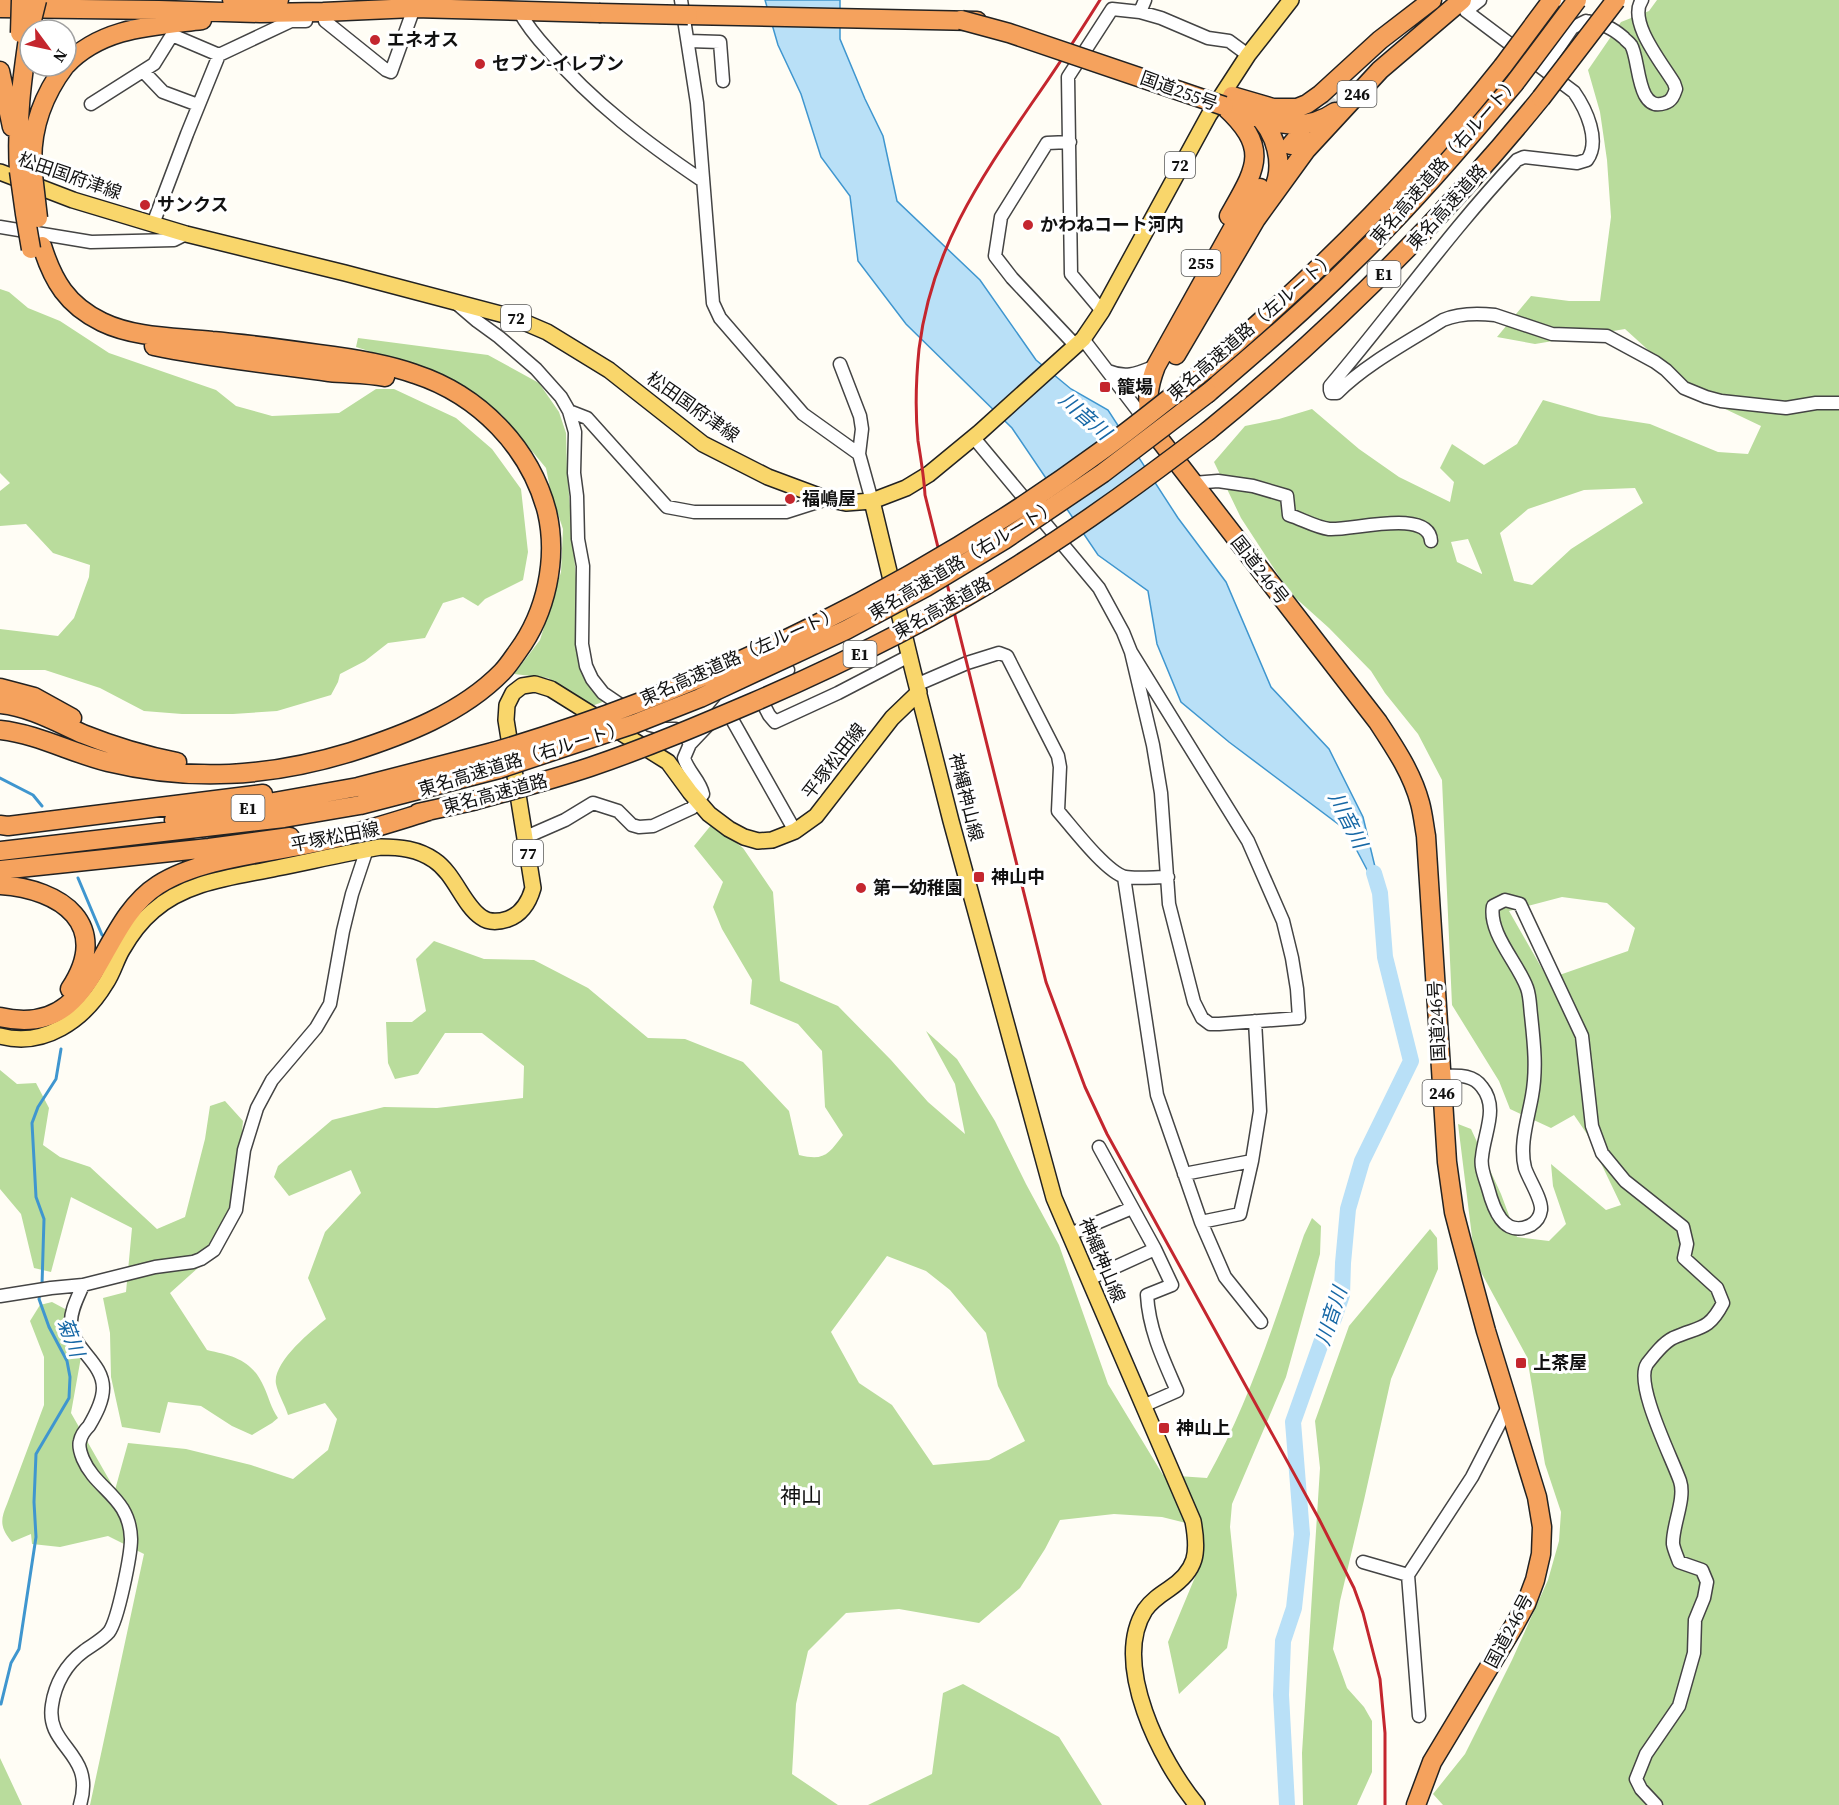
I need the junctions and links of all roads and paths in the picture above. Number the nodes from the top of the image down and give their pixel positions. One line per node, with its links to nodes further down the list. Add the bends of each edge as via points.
1 (1, 0): 15 (main road)
2 (37, 0): 21 (highway, bridge)
3 (47, 0): 22 (highway)
4 (232, 0): 5 (highway)
5 (279, 0)
6 (681, 0): 25 (street)
7 (1291, 0): 28 (main road, 松田国府津線 / 72)
8 (1432, 0): 37 (highway, 255, via 1307,104 1273,108)
9 (1480, 0): 14 (street)
10 (1552, 0): 24 (street); 77 (highway, 東名高速道路（左ルート） / E1, bridge, via 1432,151 1356,233 1273,312 1101,452 991,525 847,608 681,685)
11 (1577, 0): 77 (highway, 東名高速道路（右ルート） / E1, bridge, via 1514,84 1353,263 1208,393 1103,473 1021,529 846,630 700,698 624,728)
12 (1616, 0): 81 (highway, 東名高速道路 / E1, bridge, via 1481,170 1404,254 1295,358 1208,431 1089,519 938,612 789,687 589,767)
13 (1642, 0): 24 (street, via 1637,11 1639,26 1676,89 1663,105 1648,99 1631,45 1612,28 1586,21)
14 (1457, 3): 29 (street); 36 (highway, 246)
15 (11, 5): 20 (highway, 国道255号 / 255); 23 (highway, bridge)
16 (1143, 6): 28 (street, via 1208,38 1229,41); 41 (street, via 1112,9 1068,77)
17 (508, 7): 18 (highway, 国道255号 / 255); 37 (highway, 国道255号 / 255, bridge, via 599,13 961,20); 44 (street, via 566,72 622,122)
18 (414, 8): 19 (highway, 国道255号 / 255); 19 (street, via 391,72)
19 (327, 11): 20 (highway, 国道255号 / 255); 27 (street, via 291,21)
20 (260, 13): 26 (highway, via 146,27 89,45)
21 (30, 18)
22 (42, 18)
23 (18, 19)
24 (1572, 28): 29 (street)
25 (688, 41): 35 (street, via 720,42); 44 (street)
26 (78, 53)
27 (219, 55): 31 (street, via 172,35 154,64); 39 (street)
28 (1248, 55): 51 (main road, 松田国府津線 / 72, via 1198,135)
29 (1544, 69): 56 (street, via 1574,92 1584,108 1592,137 1587,160 1517,160 1330,386 1331,393 1337,393 1443,320 1455,315 1495,315 1551,334 1607,336 1655,362 1684,388 1721,401 1786,408)
30 (0, 71): 42 (highway)
31 (143, 71): 38 (street); 39 (street, via 163,92)
32 (19, 78): 42 (highway)
33 (32, 78): 42 (highway)
34 (57, 78): 42 (highway, via 38,114)
35 (723, 81)
36 (1341, 100): 40 (highway, 255, via 1326,118 1306,125); 45 (highway, 246, via 1313,142)
37 (1228, 101): 40 (highway, 255); 54 (highway, 国道255号 / 255, via 1249,134 1254,168 1155,344)
38 (91, 104)
39 (198, 105): 46 (street)
40 (1260, 118): 45 (highway, via 1274,141 1279,168 1276,183)
41 (1070, 142): 51 (street, via 1071,274); 52 (street, via 1047,143 1001,217 995,256)
42 (26, 164): 49 (highway, bridge)
43 (0, 172): 46 (main road, 松田国府津線 / 72, via 73,200)
44 (703, 181): 60 (street, via 709,273 713,303 720,318 803,414)
45 (1264, 195): 54 (highway, 246, via 1233,228); 58 (highway, 246, via 1160,387)
46 (153, 224): 48 (main road, 松田国府津線 / 72)
47 (0, 227): 48 (street, via 91,242 174,240)
48 (186, 234): 50 (main road, 松田国府津線 / 72)
49 (37, 248): 76 (highway, via 41,276 56,299 77,319 98,331 194,354 377,375 433,393 474,419 509,452 538,519 538,570 527,614 518,632 494,665 432,708 367,735 262,761 203,764); 79 (highway, via 63,292 83,310 125,330 354,359 438,383 481,410 517,447 531,468 548,518 549,571 537,618 528,638 503,671 471,699 436,719 332,758 232,775)
50 (452, 301): 57 (street, via 536,369); 62 (main road, 松田国府津線 / 72, via 512,317 547,332 609,370 703,444 768,477)
51 (1102, 311): 52 (main road, 松田国府津線 / 72)
52 (1076, 346): 55 (street); 59 (main road, 松田国府津線 / 72)
53 (840, 364): 60 (street, via 860,416)
54 (1150, 369): 55 (street, via 1128,376); 58 (highway, 246)
55 (1107, 370): 58 (street)
56 (1839, 403)
57 (569, 411): 62 (street, via 587,418 667,507 694,512 786,512); 75 (street, via 574,432 586,666 603,693 650,725 676,729)
58 (1150, 427): 61 (highway, 国道246号 / 246)
59 (977, 435): 63 (main road, 松田国府津線 / 72, via 924,477); 65 (street, via 1099,588)
60 (859, 454): 63 (street)
61 (1192, 483): 64 (street, via 1218,481 1287,496 1289,515 1326,528 1415,524 1427,529); 96 (highway, 国道246号 / 246, via 1378,722 1413,782 1426,836)
62 (827, 499): 63 (main road, 松田国府津線 / 72, via 846,503)
63 (872, 501): 66 (main road)
64 (1431, 541)
65 (1131, 652): 90 (street, via 1155,754); 94 (street, via 1248,841 1283,921 1299,1018)
66 (909, 656): 68 (street, via 775,722); 70 (main road)
67 (788, 670): 68 (street)
68 (754, 686): 72 (street)
69 (0, 688): 76 (highway, via 42,701)
70 (917, 689): 83 (main road, 平塚松田線 / 77, via 821,810); 89 (street, via 968,663 999,653 1006,656 1058,756 1058,811 1090,848); 102 (main road, 神縄神山線, via 1054,1198)
71 (0, 704): 76 (highway, via 38,713)
72 (724, 705): 75 (street); 83 (street)
73 (0, 715): 79 (highway, via 21,718 83,746)
74 (0, 730): 79 (highway, via 32,736 107,762)
75 (690, 744): 80 (street, via 684,758 702,786 704,794)
76 (131, 750)
77 (496, 761): 78 (highway, 東名高速道路（左ルート） / E1); 87 (highway, 東名高速道路（右ルート） / E1, via 360,805 284,818)
78 (443, 766): 82 (highway, via 273,793); 85 (highway, 東名高速道路（左ルート） / E1, via 274,804)
79 (154, 770)
80 (698, 801): 83 (main road, 平塚松田線 / 77, via 709,814 744,837 772,840); 84 (street, via 692,808 653,826 639,828 618,811 593,803); 84 (main road, 平塚松田線 / 77, via 668,762 559,694 535,684 522,686 507,705 506,720)
81 (429, 811): 88 (highway, 東名高速道路 / E1, via 255,842); 93 (highway, via 346,836 178,874 137,902 78,996 59,1011 40,1018)
82 (0, 825)
83 (795, 831)
84 (526, 837): 86 (main road, 平塚松田線 / 77, via 533,888 521,911 500,921 480,916 451,875 434,860 399,847)
85 (0, 846)
86 (367, 849): 95 (main road, 平塚松田線 / 77, via 207,883 177,894 153,910 136,928 107,982 76,1019 55,1033 28,1040); 105 (street, via 343,931 330,1005 272,1080 257,1108 244,1150 236,1210 219,1244 193,1262)
87 (0, 851)
88 (0, 870)
89 (1124, 877): 90 (street); 99 (street, via 1157,1095)
90 (1167, 877): 94 (street, via 1169,904 1194,1002 1202,1018 1210,1024)
91 (0, 885): 92 (highway, via 35,890 69,908 81,923 85,960 69,990 54,1002 37,1009)
92 (0, 1007)
93 (0, 1017)
94 (1255, 1021): 98 (street, via 1260,1111)
95 (0, 1036)
96 (1441, 1076): 108 (highway, 国道246号 / 246, via 1454,1212); 116 (street, via 1467,1076 1482,1086 1491,1106 1481,1159 1494,1208 1511,1227 1523,1228 1534,1223 1541,1210 1525,1166 1523,1147 1535,1062 1528,990 1491,917 1493,906 1505,900 1520,904 1582,1036 1592,1126 1602,1153 1625,1181 1683,1227 1687,1244 1684,1258 1717,1288 1723,1303 1705,1327 1671,1339 1645,1367 1644,1384 1681,1484 1673,1544 1679,1562 1702,1570 1707,1582 1695,1620 1694,1653 1678,1706 1646,1754 1636,1779)
97 (1099, 1146): 100 (street)
98 (1252, 1161): 99 (street); 101 (street, via 1240,1214)
99 (1184, 1174): 101 (street)
100 (1132, 1208): 102 (street); 103 (street)
101 (1201, 1222): 107 (street, via 1226,1276)
102 (1070, 1234): 104 (main road, 神縄神山線)
103 (1155, 1249): 104 (street); 109 (street, via 1172,1285 1147,1295 1148,1314 1177,1391)
104 (1089, 1279): 109 (main road, 神縄神山線)
105 (84, 1285): 106 (street); 113 (street, via 70,1324 77,1342 101,1375 103,1389 98,1410 79,1447 83,1461 124,1511 131,1537 114,1623 71,1662 51,1706 57,1735 82,1772)
106 (0, 1296)
107 (1261, 1322)
108 (1509, 1405): 111 (street, via 1472,1477); 115 (highway, 国道246号 / 246, via 1537,1497 1542,1527 1535,1580 1514,1626 1432,1762)
109 (1143, 1406): 114 (main road, 神縄神山線, via 1193,1521 1196,1554 1190,1571 1157,1597 1137,1624 1134,1667 1154,1734 1170,1767)
110 (1363, 1562): 111 (street)
111 (1407, 1575): 112 (street)
112 (1419, 1716)
113 (80, 1805)
114 (1197, 1805)
115 (1416, 1805)
116 (1656, 1805)

